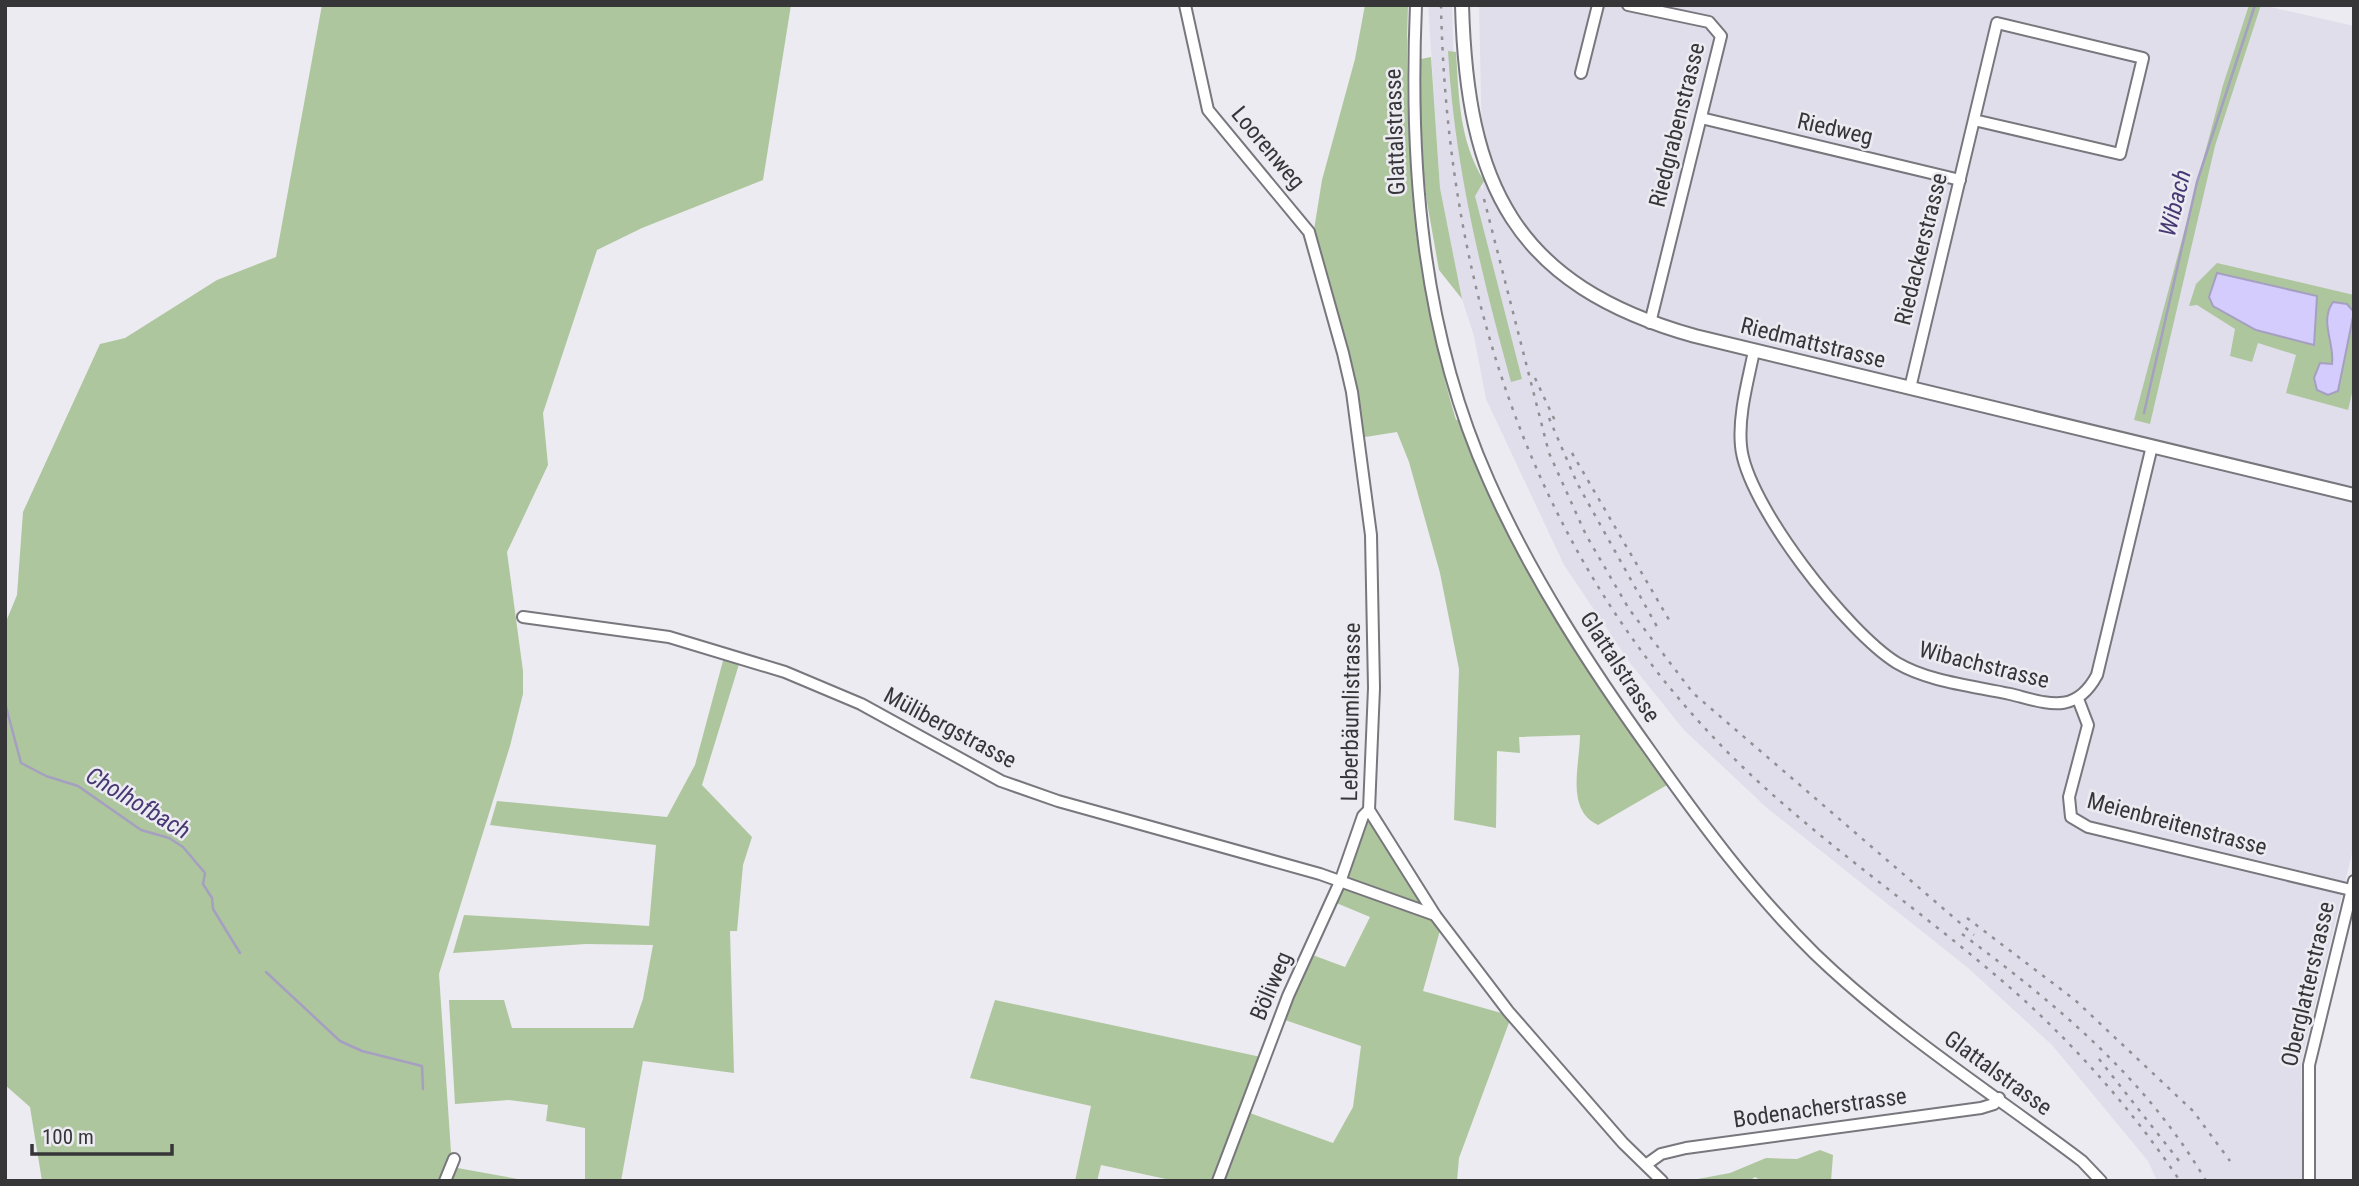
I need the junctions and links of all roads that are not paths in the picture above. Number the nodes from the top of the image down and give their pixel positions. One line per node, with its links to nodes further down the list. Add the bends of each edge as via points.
1 (1185, 5): 10 (street, Loorenweg, via 1208,110)
2 (1416, 5): 22 (street, Glattalstrasse, via 1415,169 1436,306 1462,412 1522,546 1625,717 1727,856 1776,913 1869,1002)
3 (1462, 5): 11 (main road, Riedmattstrasse, via 1469,105 1480,152 1502,202 1555,268 1610,305)
4 (1598, 5): 6 (street)
5 (1628, 5): 7 (street, Riedgrabenstrasse, via 1709,22 1721,36)
6 (1581, 73)
7 (1701, 118): 9 (street, Riedweg); 11 (street, Riedgrabenstrasse)
8 (1974, 120): 8 (street, Riedackerstrasse, via 2120,154 2143,58 1997,23); 9 (street, Riedackerstrasse)
9 (1960, 180): 13 (street, Riedackerstrasse)
10 (1309, 232): 18 (street, Leberbäumlistrasse, via 1352,391 1371,534 1374,688)
11 (1650, 323): 12 (main road, Riedmattstrasse)
12 (1754, 351): 13 (main road, Riedmattstrasse); 17 (street, Wibachstrasse, via 1741,446 1769,517 1835,605 1882,652 1916,672 2055,705)
13 (1910, 388): 14 (main road, Riedmattstrasse)
14 (2152, 446): 15 (main road, Riedmattstrasse); 17 (street, Wibachstrasse, via 2097,675)
15 (2354, 495)
16 (523, 617): 19 (street, Mülibergstrasse, via 692,642 830,689 1001,781)
17 (2078, 699): 20 (street, Meienbreitenstrasse, via 2088,725 2069,797 2071,817 2088,827)
18 (1369, 810): 19 (street, Böliweg); 21 (street, Leberbäumlistrasse)
19 (1340, 882): 21 (street, Mülibergstrasse); 26 (street, Böliweg, via 1288,996)
20 (2352, 886): 29 (street, Oberglatterstrasse, via 2309,1065)
21 (1435, 915): 24 (street, Leberbäumlistrasse, via 1508,1012 1623,1143)
22 (1998, 1098): 24 (street, Bodenacherstrasse, via 1981,1108 1686,1148 1661,1154); 28 (street, Glattalstrasse, via 2082,1161)
23 (454, 1159): 25 (street)
24 (1647, 1164): 27 (street, Leberbäumlistrasse)
25 (444, 1181)
26 (1217, 1181)
27 (1662, 1181)
28 (2101, 1181)
29 (2309, 1181)

